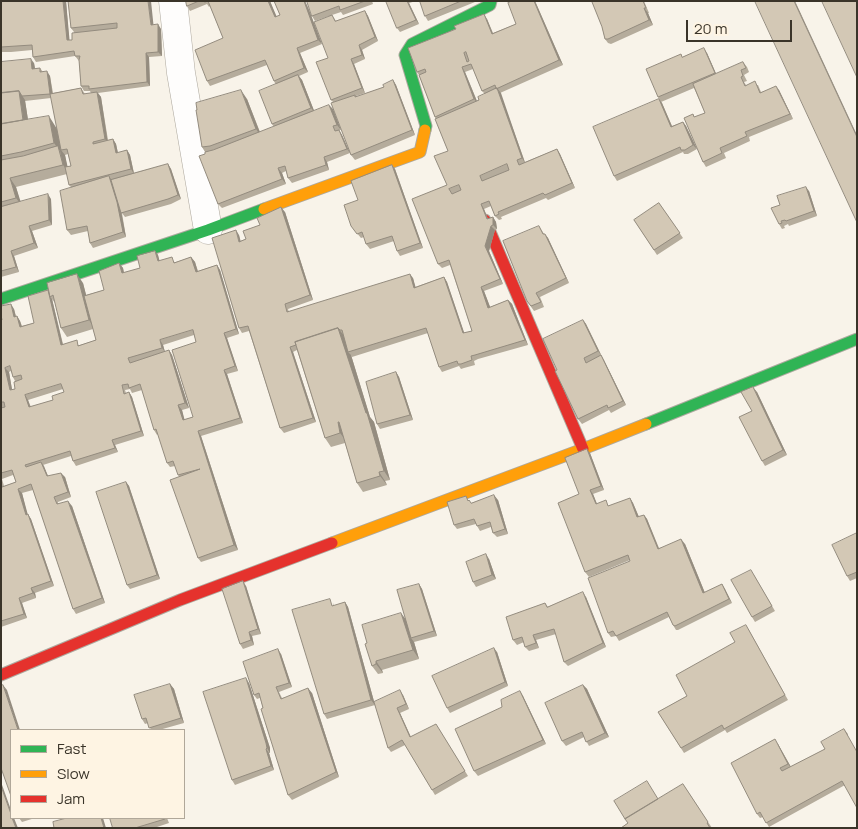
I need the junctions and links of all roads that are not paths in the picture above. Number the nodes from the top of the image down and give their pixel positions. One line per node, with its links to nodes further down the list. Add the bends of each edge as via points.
1 (173, 1): 4 (street, via 181,73)
2 (491, 1): 4 (street, via 490,5 412,44 405,55 426,126 420,152)
3 (485, 220): 7 (street)
4 (208, 230): 5 (street)
5 (1, 299)
6 (857, 339): 7 (street)
7 (583, 449): 8 (street, via 180,600)
8 (1, 675)

